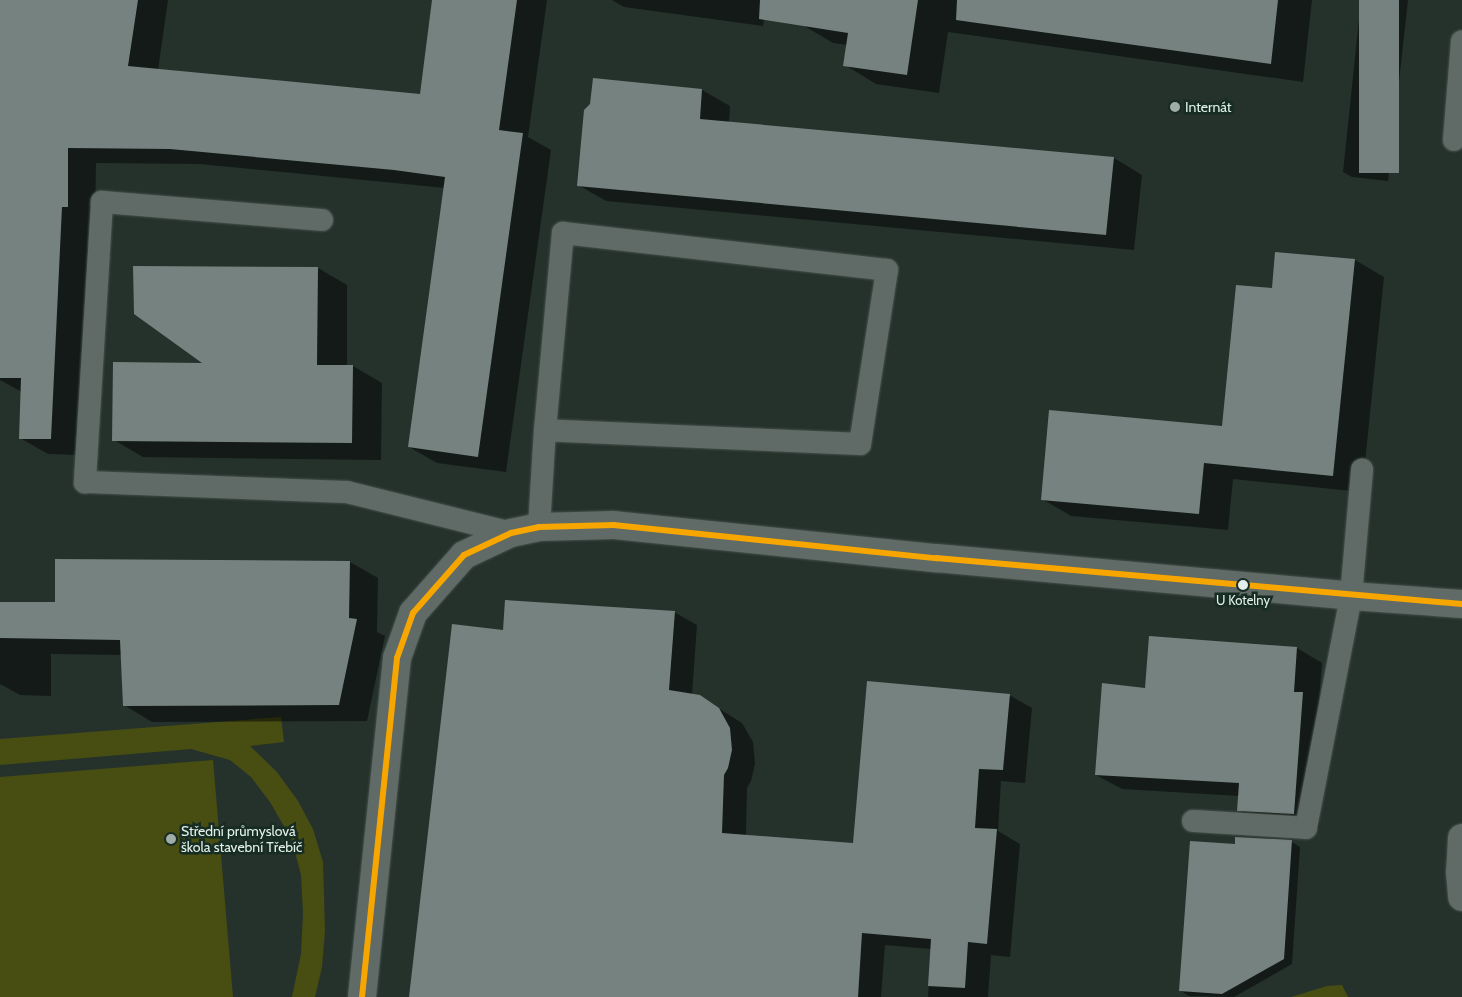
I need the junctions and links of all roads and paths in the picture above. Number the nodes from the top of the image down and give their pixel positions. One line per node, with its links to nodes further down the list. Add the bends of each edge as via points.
1 (1462, 41): 2 (lane)
2 (1454, 140)
3 (322, 220): 7 (lane, via 102,202 85,482 347,492)
4 (546, 430): 4 (lane, via 563,233 887,270 860,444); 6 (lane)
5 (1362, 469): 8 (lane)
6 (539, 527): 7 (street); 8 (street, via 614,525)
7 (511, 533): 13 (street, via 464,555 413,613 397,658)
8 (1351, 596): 9 (street); 10 (lane, via 1306,828)
9 (1462, 604)
10 (1193, 821)
11 (1462, 838): 12 (street)
12 (1462, 897)
13 (362, 997)

